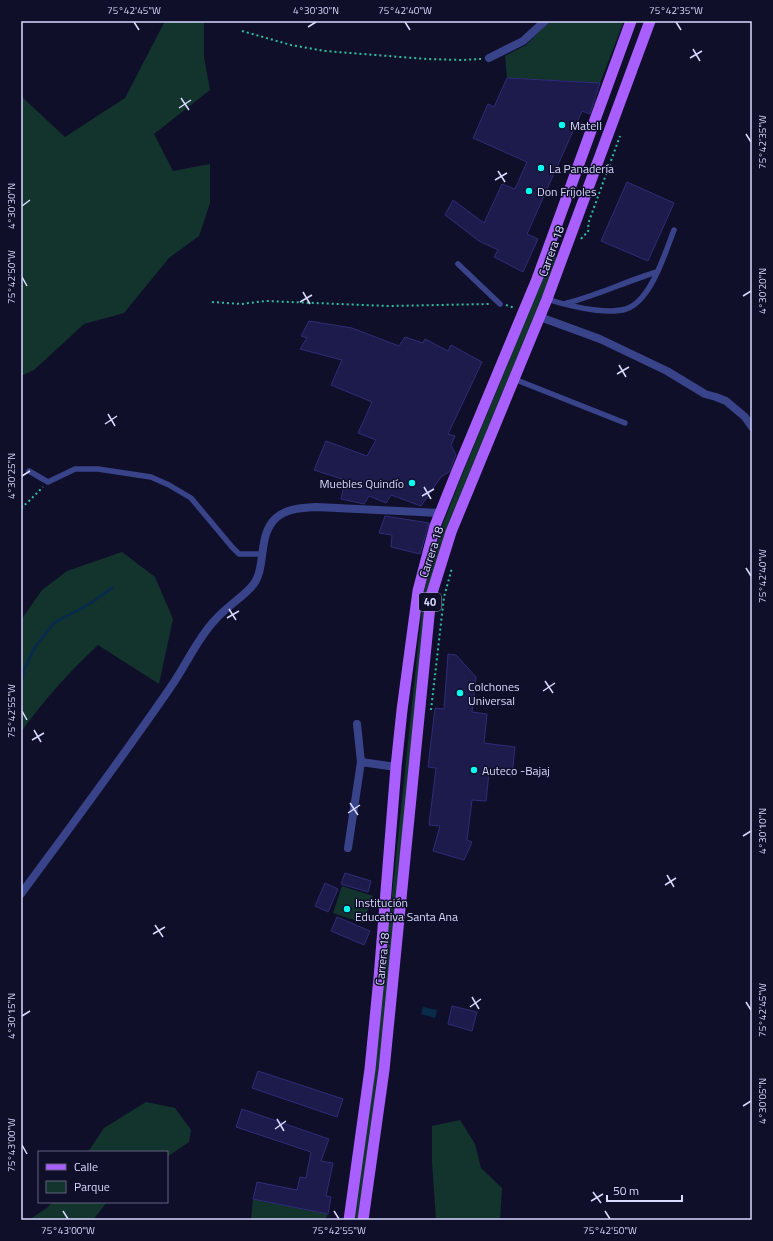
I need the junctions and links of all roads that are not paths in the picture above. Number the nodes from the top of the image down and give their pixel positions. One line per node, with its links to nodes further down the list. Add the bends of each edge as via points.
1 (545, 21): 4 (street, via 523,41)
2 (631, 21): 16 (main road, Carrera 18 / 40, via 540,271)
3 (650, 21): 8 (main road, Carrera 18 / 40)
4 (489, 58)
5 (674, 230): 7 (lane)
6 (458, 264): 9 (lane)
7 (657, 272): 10 (lane, via 633,279 589,298); 10 (lane, via 650,288 635,304 626,309 600,310)
8 (547, 299): 10 (lane); 11 (main road, Carrera 18 / 40)
9 (500, 304)
10 (565, 304)
11 (540, 317): 12 (main road, Carrera 18 / 40); 14 (street, via 600,339 667,371 699,391 726,402 746,417)
12 (514, 379): 13 (lane); 24 (main road, Carrera 18 / 40, via 451,532 431,596 384,1070)
13 (625, 423)
14 (752, 426)
15 (29, 471): 17 (lane, via 48,482 75,469 98,469 151,477 191,498 239,554)
16 (440, 513): 17 (street, via 301,508 276,518 268,530); 20 (main road, Carrera 18 / 40, via 418,590)
17 (262, 554): 22 (street, via 260,572 253,585 215,620 200,639 172,687)
18 (356, 724): 19 (street)
19 (361, 762): 20 (street); 21 (street)
20 (396, 767): 23 (main road, Carrera 18 / 40, via 370,1069)
21 (348, 848)
22 (21, 894)
23 (349, 1220)
24 (363, 1220)

